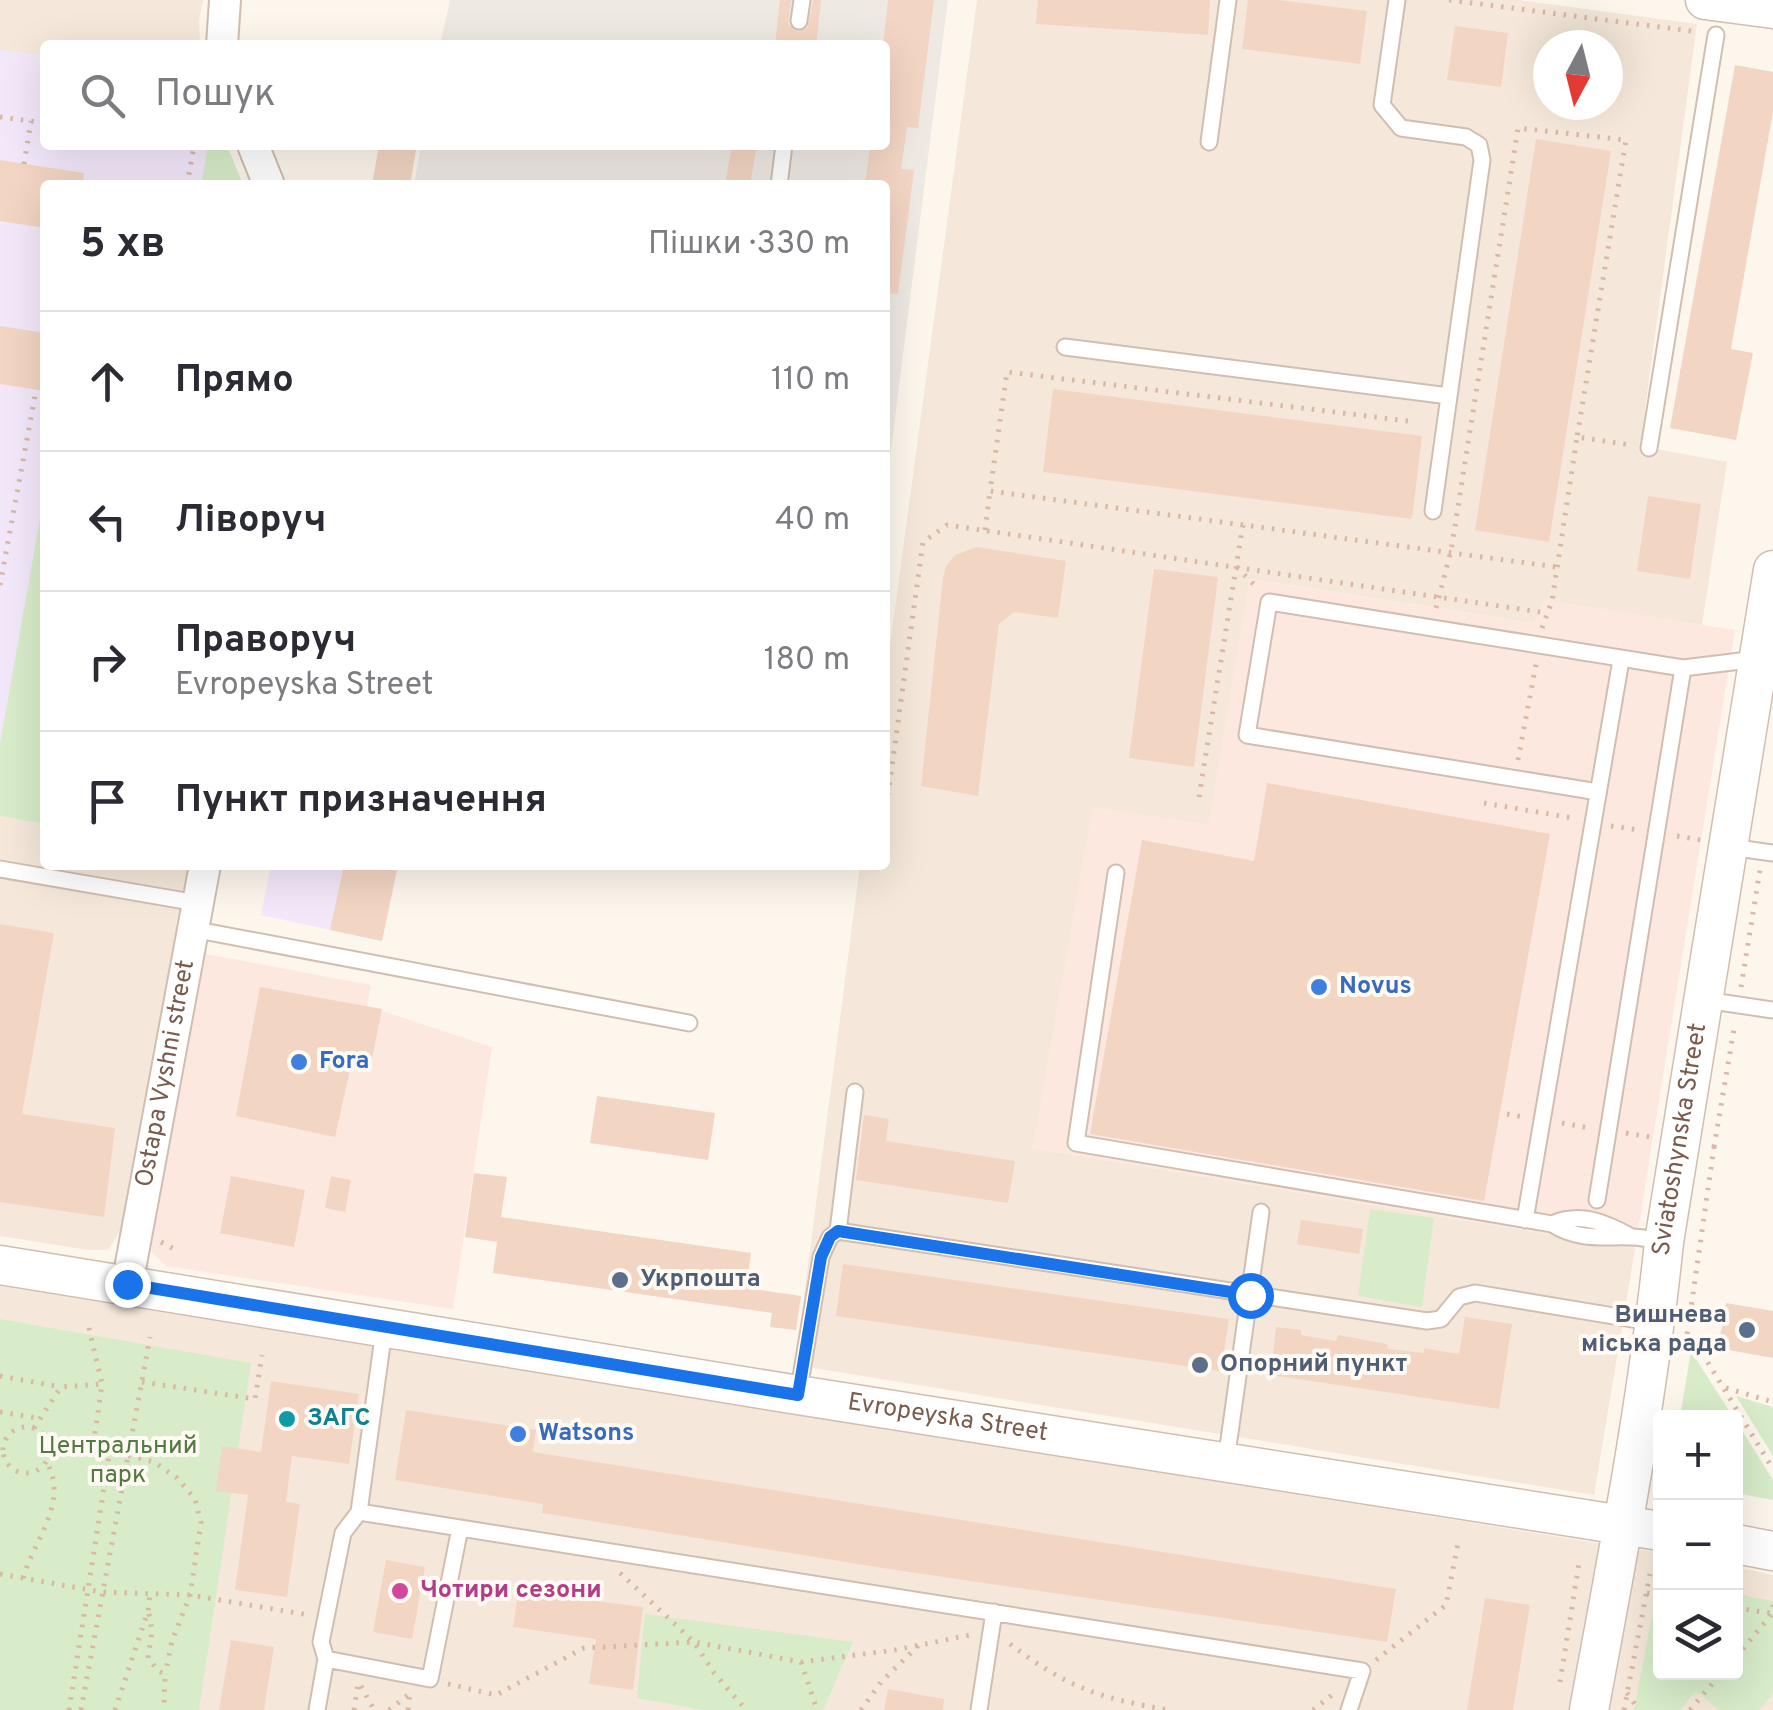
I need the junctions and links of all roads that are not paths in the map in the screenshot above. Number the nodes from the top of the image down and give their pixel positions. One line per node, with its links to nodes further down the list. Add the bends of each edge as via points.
1 (225, 0): 8 (street)
2 (802, 0): 7 (lane)
3 (1228, 0): 9 (lane)
4 (1397, 0): 15 (lane, via 1382,105 1401,128 1466,137 1478,145 1482,160)
5 (1773, 9): 6 (street)
6 (1710, 17): 16 (lane)
7 (800, 21)
8 (222, 40)
9 (1209, 142)
10 (254, 150): 12 (street)
11 (783, 150): 13 (lane)
12 (268, 180)
13 (780, 180)
14 (1065, 347): 15 (lane)
15 (1449, 396): 17 (lane)
16 (1648, 448)
17 (1432, 511)
18 (1773, 570): 20 (street, Sviatoshynska Street)
19 (1622, 660): 21 (lane); 22 (lane); 22 (lane, via 1269,602 1247,735)
20 (1757, 660): 21 (lane); 23 (street, Sviatoshynska Street)
21 (1683, 668): 33 (lane)
22 (1598, 792): 35 (lane)
23 (1719, 844): 24 (lane); 29 (street, Sviatoshynska Street)
24 (1773, 853)
25 (0, 869): 28 (lane)
26 (204, 870): 28 (street, Ostapa Vyshni street)
27 (1116, 873): 35 (lane, via 1076,1143)
28 (195, 916): 31 (lane); 39 (street, Ostapa Vyshni street)
29 (1706, 1000): 30 (lane); 37 (street, Sviatoshynska Street)
30 (1773, 1010)
31 (690, 1024)
32 (854, 1092): 36 (lane)
33 (1597, 1200)
34 (1261, 1212): 40 (lane)
35 (1525, 1220): 37 (lane, via 1589,1238)
36 (838, 1231): 40 (lane); 43 (lane, via 821,1257)
37 (1648, 1239): 41 (street, Sviatoshynska Street)
38 (0, 1264): 39 (street, Evropeyska Street)
39 (127, 1284): 42 (street, Evropeyska Street)
40 (1250, 1295): 41 (lane, via 1434,1321 1459,1297 1475,1293); 44 (lane)
41 (1672, 1326): 47 (street, Sviatoshynska Street)
42 (384, 1328): 43 (street, Evropeyska Street); 45 (lane)
43 (798, 1395): 44 (street, Evropeyska Street)
44 (1225, 1463): 47 (street, Evropeyska Street)
45 (359, 1512): 46 (lane); 51 (lane, via 343,1533 321,1642)
46 (460, 1528): 50 (lane); 51 (lane, via 430,1680)
47 (1642, 1528): 52 (street, Sviatoshynska Street)
48 (1743, 1545): 49 (street)
49 (1773, 1550)
50 (994, 1612): 54 (lane); 55 (lane, via 1362,1671)
51 (326, 1659): 53 (lane)
52 (1574, 1701)
53 (318, 1710)
54 (979, 1710)
55 (1349, 1710)

